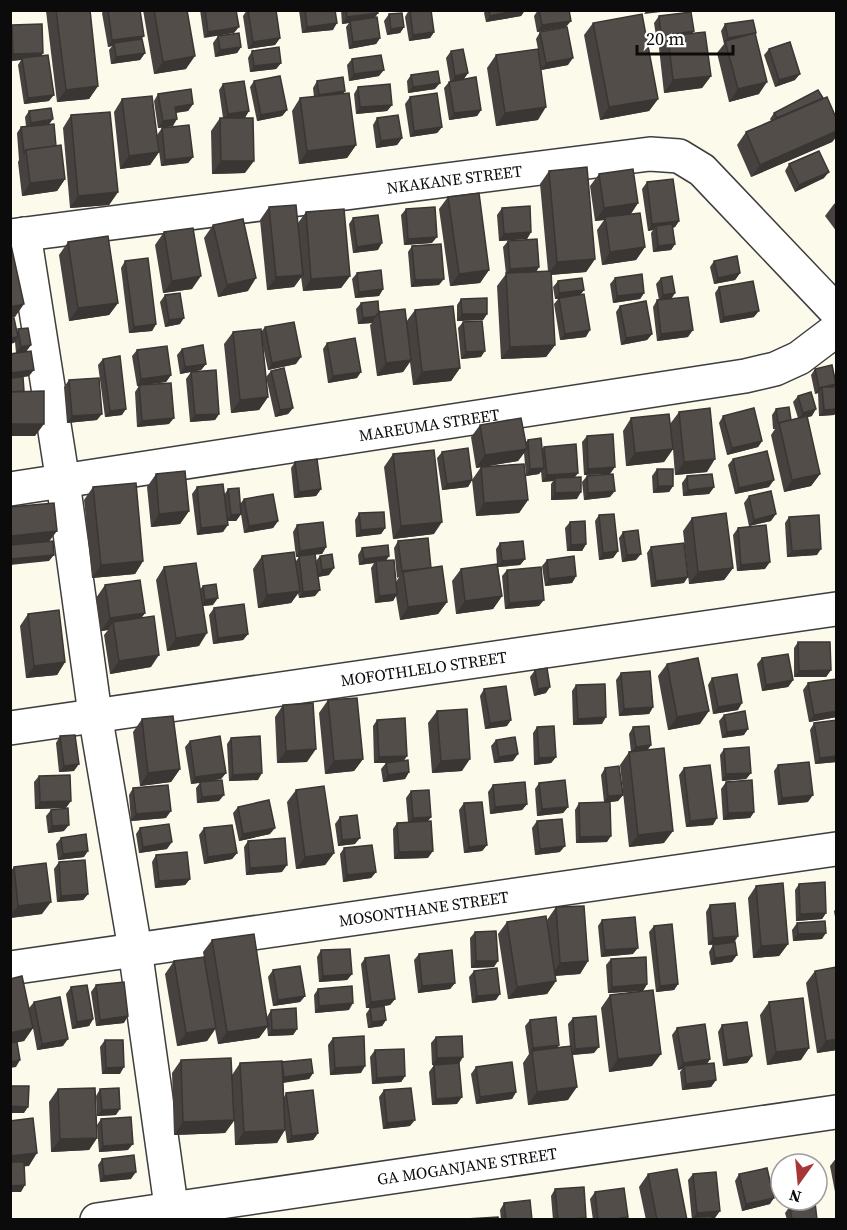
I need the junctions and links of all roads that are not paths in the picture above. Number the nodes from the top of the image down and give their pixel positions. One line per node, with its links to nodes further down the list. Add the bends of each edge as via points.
1 (17, 235): 2 (street, NKAKANE STREET, via 650,154 679,156 702,170); 4 (street)
2 (837, 311)
3 (837, 330): 4 (street, MAREUMA STREET, via 798,358 775,369 745,376)
4 (63, 482): 5 (street, MAREUMA STREET); 7 (street)
5 (10, 489)
6 (837, 609): 7 (street, MOFOTHLELO STREET)
7 (95, 714): 8 (street, MOFOTHLELO STREET); 10 (street)
8 (10, 728)
9 (837, 849): 10 (street, MOSONTHANE STREET)
10 (135, 949): 11 (street, MOSONTHANE STREET); 13 (street)
11 (10, 968)
12 (837, 1112): 13 (street, GA MOGANJANE STREET)
13 (172, 1214): 14 (street, GA MOGANJANE STREET)
14 (97, 1220)

